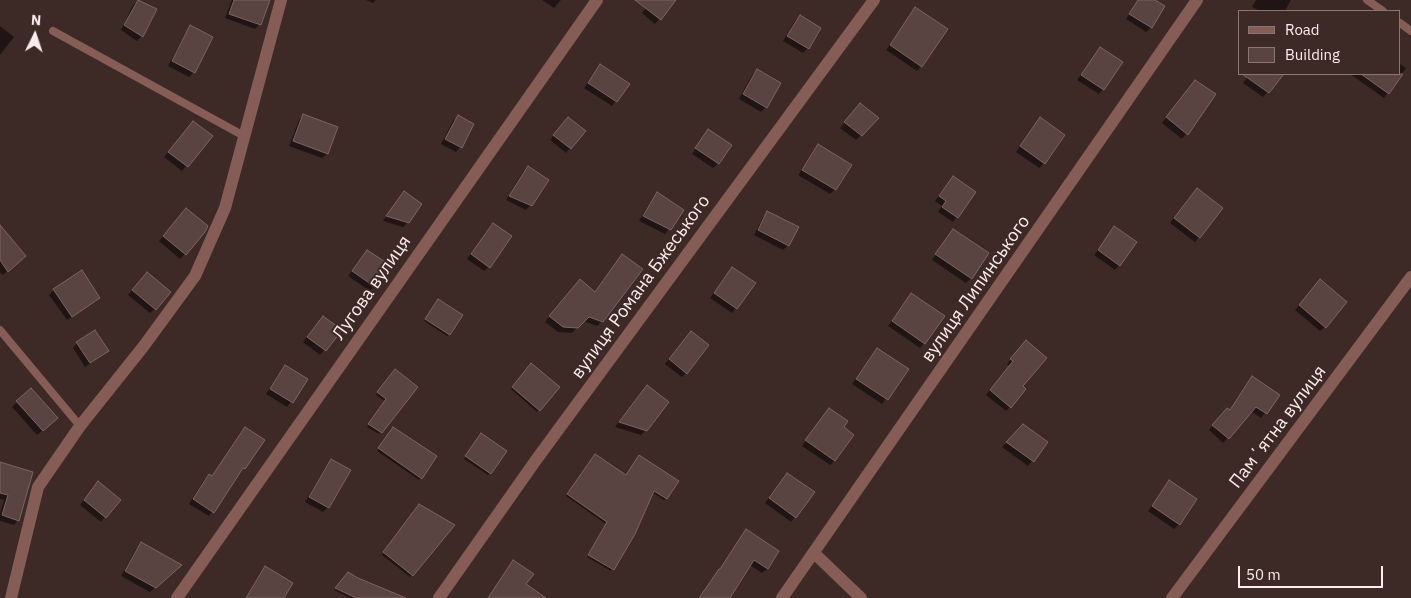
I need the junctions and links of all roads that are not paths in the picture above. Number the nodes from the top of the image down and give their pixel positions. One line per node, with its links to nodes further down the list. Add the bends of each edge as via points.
1 (281, 0): 8 (street)
2 (596, 0): 14 (street, Лугова вулиця)
3 (874, 0): 15 (street, вулиця Романа Бжеського, via 536,460)
4 (1197, 0): 12 (street, вулиця Липинського)
5 (1367, 0): 6 (lane)
6 (1382, 10)
7 (53, 31): 8 (lane)
8 (244, 136): 11 (street, via 225,208 196,276)
9 (1411, 276): 18 (street, Памʼятна вулиця)
10 (0, 330): 11 (lane)
11 (80, 426): 13 (street, via 38,487)
12 (814, 553): 16 (street, вулиця Липинського); 17 (street)
13 (11, 598)
14 (178, 598)
15 (439, 598)
16 (782, 598)
17 (861, 598)
18 (1172, 598)

